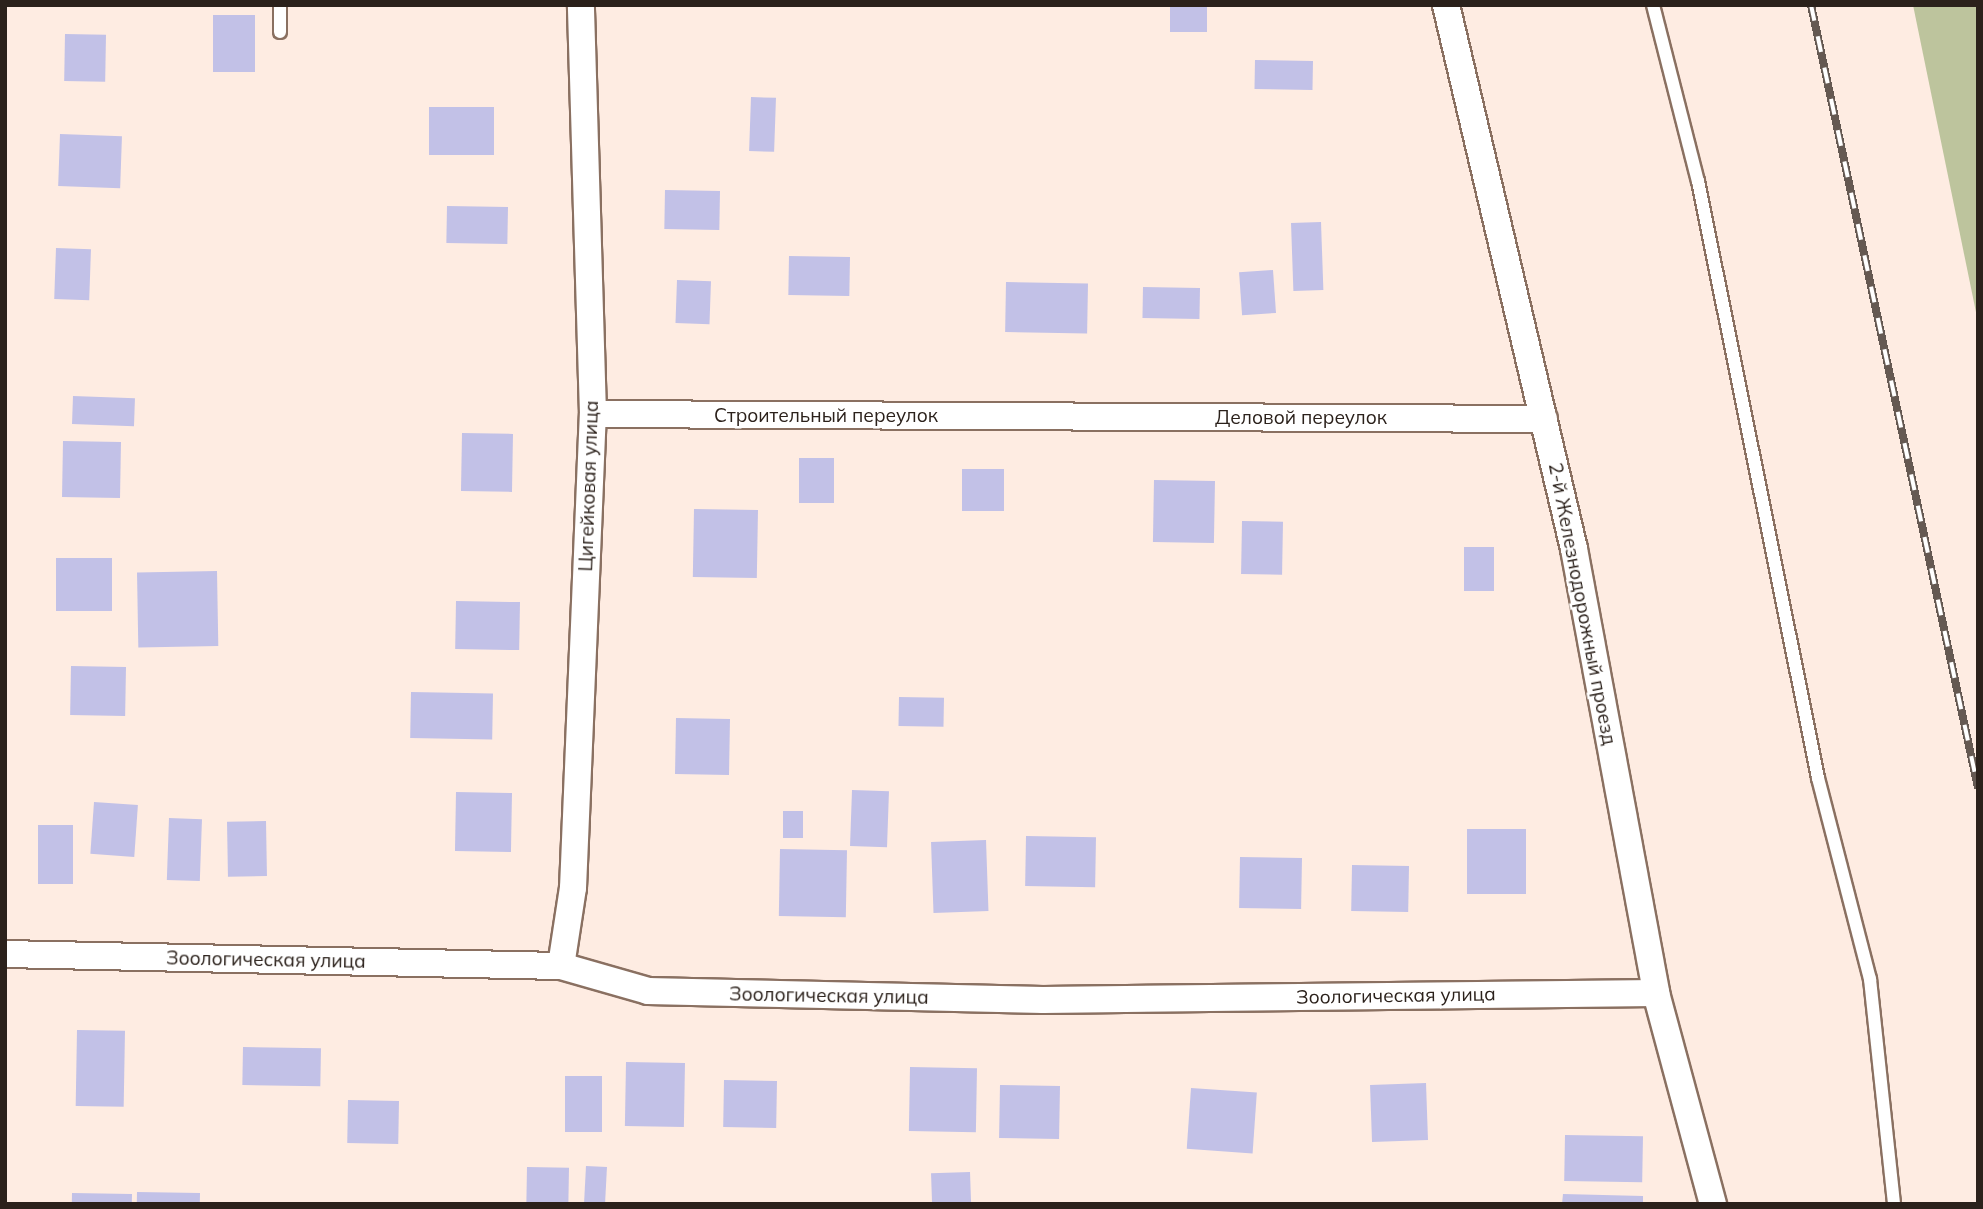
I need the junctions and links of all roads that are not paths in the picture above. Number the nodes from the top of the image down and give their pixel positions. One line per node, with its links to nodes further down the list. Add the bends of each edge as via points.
1 (279, 5): 5 (lane)
2 (581, 5): 6 (street, Цигейковая улица)
3 (1446, 5): 8 (street, 2-й Железнодорожный проезд)
4 (1653, 5): 13 (lane, via 1698,181 1818,778 1870,979)
5 (280, 32)
6 (593, 414): 7 (street, Строительный переулок); 10 (street, Цигейковая улица, via 573,888)
7 (1059, 417): 8 (street, Деловой переулок)
8 (1544, 419): 11 (street, 2-й Железнодорожный проезд, via 1574,549)
9 (5, 954): 10 (street, Зоологическая улица)
10 (561, 965): 11 (street, Зоологическая улица, via 662,992 1043,1000)
11 (1656, 992): 12 (street, 2-й Железнодорожный проезд)
12 (1713, 1204)
13 (1894, 1204)

